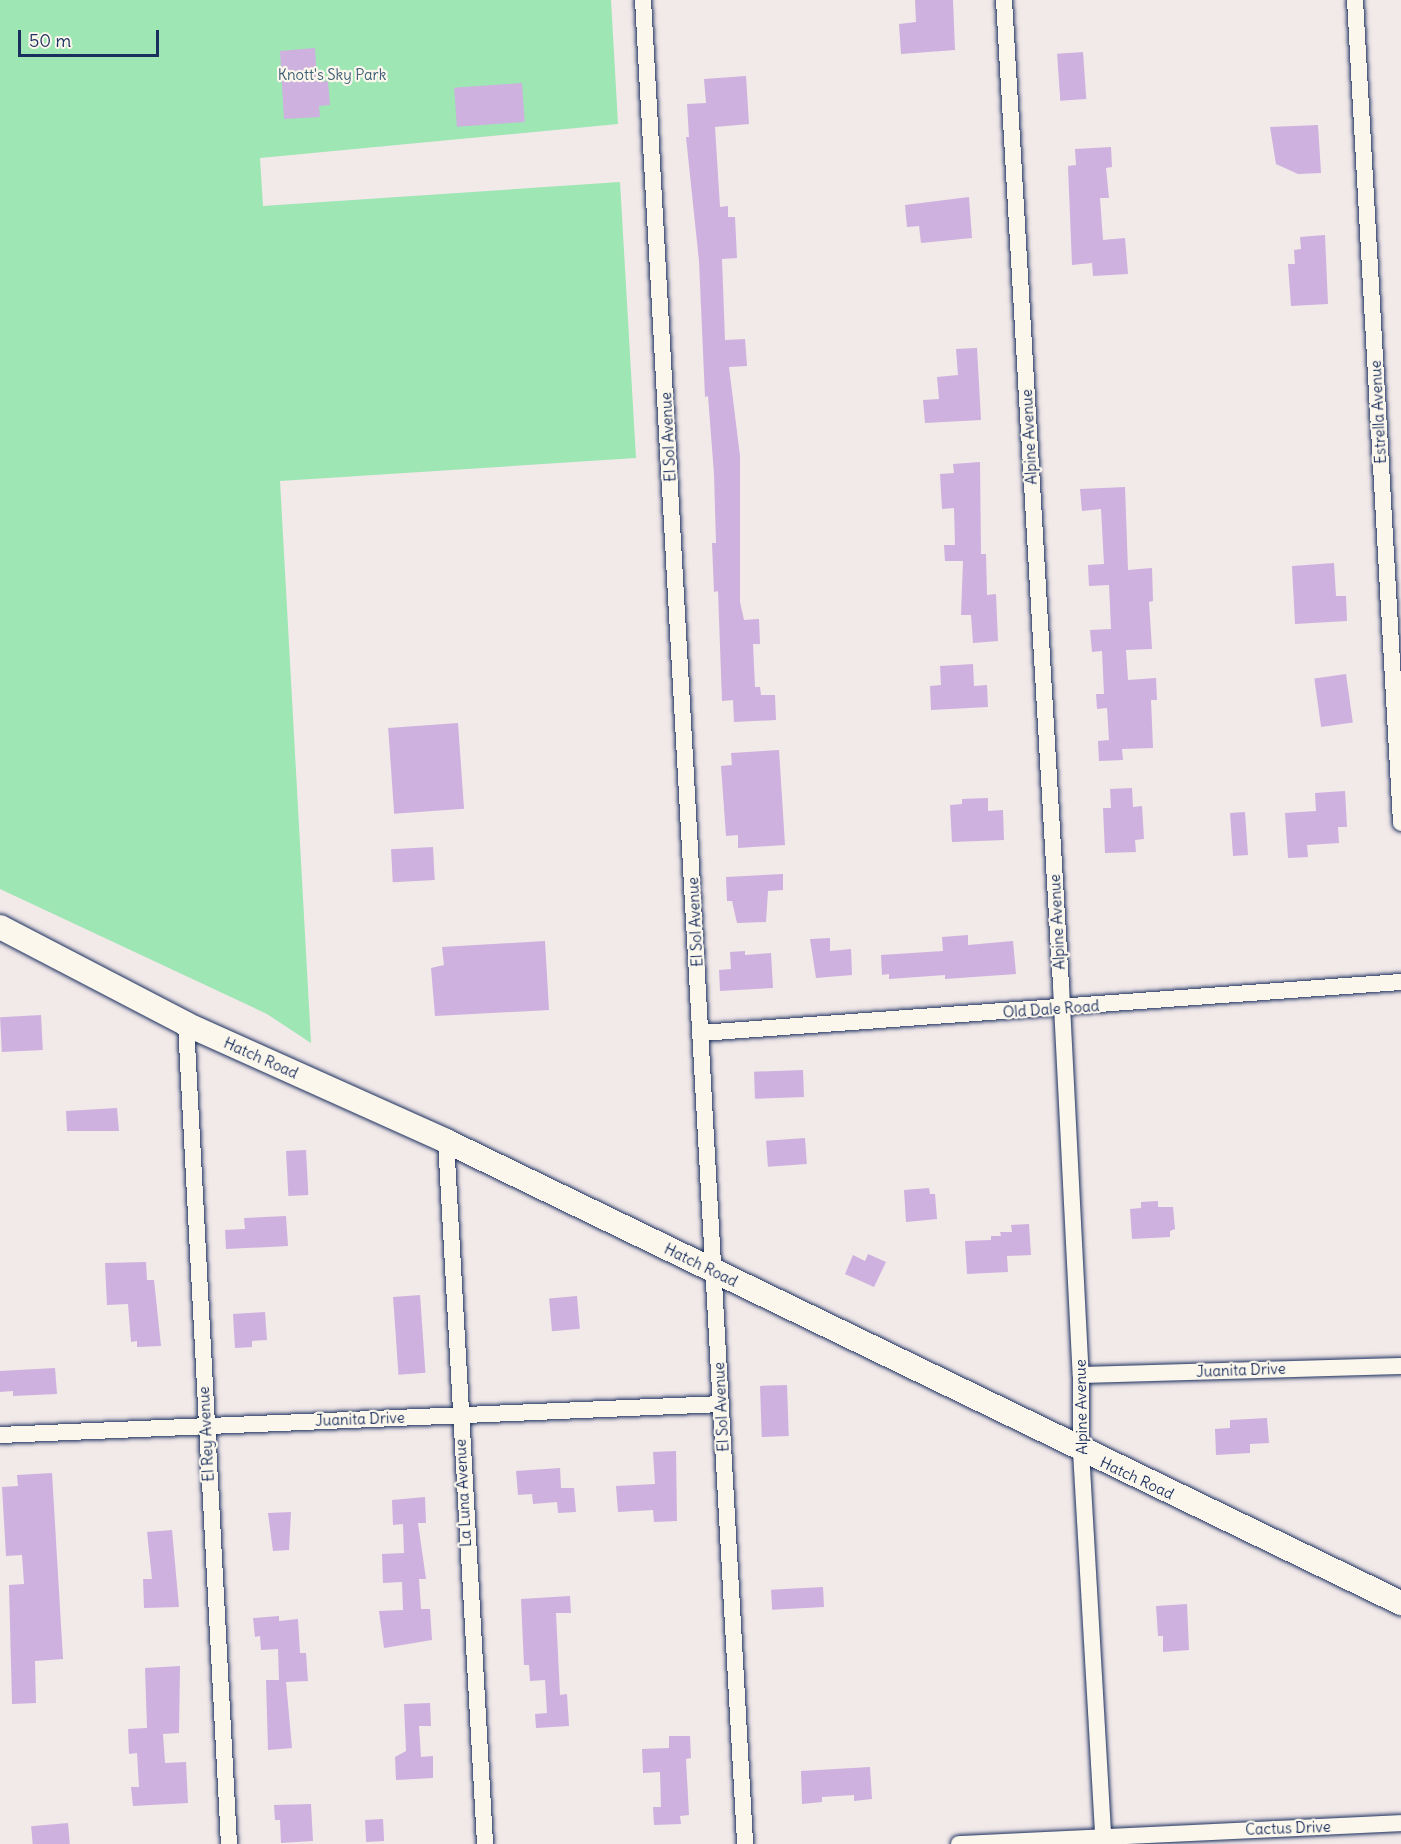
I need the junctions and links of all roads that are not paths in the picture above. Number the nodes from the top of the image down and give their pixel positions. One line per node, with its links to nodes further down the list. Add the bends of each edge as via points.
1 (643, 0): 9 (street, El Sol Avenue)
2 (1004, 0): 7 (street, Alpine Avenue)
3 (1355, 0): 4 (street, Estrella Avenue)
4 (1401, 823)
5 (0, 927): 8 (street, Hatch Road)
6 (1401, 982): 7 (street, Old Dale Road)
7 (1062, 1009): 9 (street, Old Dale Road); 13 (street, Alpine Avenue)
8 (186, 1024): 10 (street, Hatch Road); 16 (street, El Rey Avenue)
9 (701, 1033): 11 (street, El Sol Avenue)
10 (446, 1141): 11 (street, Hatch Road); 15 (street, La Luna Avenue)
11 (713, 1271): 14 (street, El Sol Avenue); 18 (street, Hatch Road)
12 (1401, 1366): 13 (street, Juanita Drive)
13 (1081, 1375): 18 (street, Alpine Avenue)
14 (721, 1404): 15 (street, Juanita Drive); 24 (street, El Sol Avenue)
15 (459, 1416): 16 (street, Juanita Drive); 23 (street, La Luna Avenue)
16 (205, 1424): 17 (street, Juanita Drive); 22 (street, El Rey Avenue)
17 (0, 1435)
18 (1081, 1451): 19 (street, Hatch Road); 21 (street, Alpine Avenue)
19 (1401, 1604)
20 (1401, 1823): 21 (street, Cactus Drive)
21 (1104, 1840): 25 (street, Cactus Drive)
22 (229, 1844)
23 (484, 1844)
24 (745, 1844)
25 (959, 1844)

